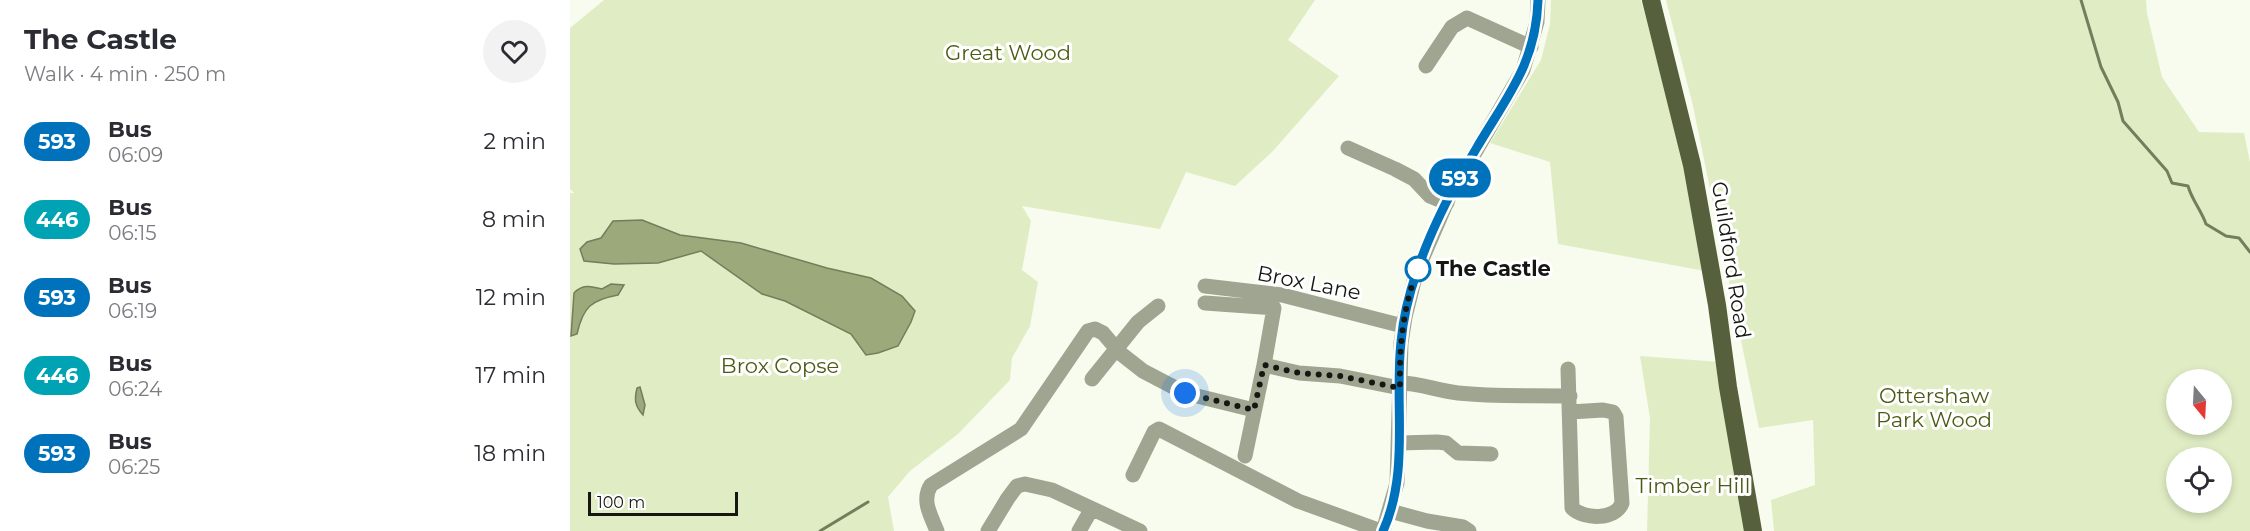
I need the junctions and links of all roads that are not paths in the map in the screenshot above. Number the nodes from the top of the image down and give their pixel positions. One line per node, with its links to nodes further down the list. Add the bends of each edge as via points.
1 (1538, 0): 3 (street)
2 (1651, 0): 31 (main road, Guildford Road, via 1692,165)
3 (1531, 47): 4 (street, via 1467,18 1452,27); 6 (street, via 1523,70)
4 (1428, 68)
5 (1349, 147): 6 (street, via 1404,174 1430,196)
6 (1447, 203): 10 (street, via 1416,273)
7 (1205, 286): 10 (street, Brox Lane, via 1282,296)
8 (1205, 303): 12 (street, via 1274,308)
9 (1158, 306): 11 (street, via 1138,322)
10 (1403, 326): 15 (street)
11 (1117, 349): 14 (street); 17 (street, via 1143,371 1185,393); 25 (street, via 1103,333 1088,331 1021,429 931,485 927,505)
12 (1264, 365): 15 (street); 17 (street)
13 (1568, 369): 16 (street)
14 (1092, 379)
15 (1400, 386): 16 (street, via 1416,383 1461,394); 19 (street)
16 (1570, 396): 18 (street)
17 (1254, 410): 21 (street)
18 (1570, 412): 18 (street, via 1572,508 1586,516 1612,515 1622,503 1616,417 1603,410)
19 (1399, 443): 20 (street, via 1446,443 1458,453); 24 (street, via 1397,483)
20 (1491, 454)
21 (1245, 456)
22 (1133, 475): 29 (street, via 1159,429 1298,501)
23 (1091, 510): 26 (street, via 1052,490 1024,484 1017,486); 27 (street); 28 (street)
24 (1390, 511): 29 (street); 30 (street)
25 (937, 531)
26 (988, 531)
27 (1079, 531)
28 (1140, 531)
29 (1382, 531)
30 (1469, 531)
31 (1753, 531)

